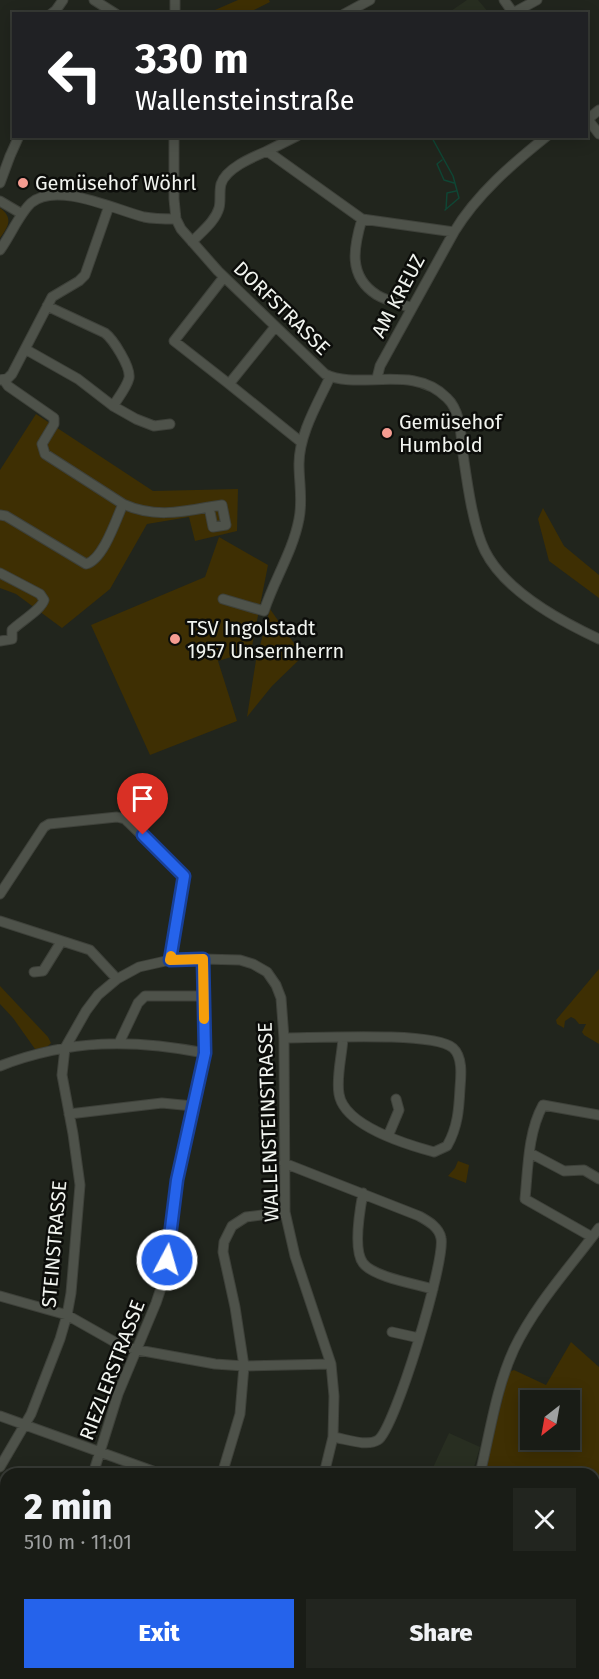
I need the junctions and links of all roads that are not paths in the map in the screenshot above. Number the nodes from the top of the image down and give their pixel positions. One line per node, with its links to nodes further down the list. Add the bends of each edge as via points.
1 (63, 0): 5 (street)
2 (94, 0): 6 (street)
3 (370, 0): 7 (street)
4 (537, 0): 8 (street)
5 (54, 12)
6 (113, 12)
7 (348, 12)
8 (515, 12)
9 (588, 119): 10 (street)
10 (599, 134)
11 (18, 138): 16 (street)
12 (174, 138): 20 (street)
13 (293, 138): 15 (street)
14 (545, 138): 22 (street, AM KREUZ, via 477,200)
15 (267, 151): 21 (street); 23 (street, via 224,178 219,209)
16 (0, 183)
17 (0, 201): 19 (street)
18 (109, 206): 19 (street, via 52,195 32,202); 20 (street, via 155,219); 26 (street, via 88,270 80,281 52,297)
19 (22, 214): 24 (street)
20 (176, 219): 23 (street, DORFSTRASSE)
21 (362, 219): 22 (street); 27 (street, via 354,254 360,275 378,295)
22 (454, 232): 27 (street, AM KREUZ)
23 (192, 242): 25 (street, DORFSTRASSE)
24 (0, 250)
25 (224, 277): 28 (street, DORFSTRASSE); 33 (street, via 174,341)
26 (47, 306): 29 (street); 34 (street, via 112,339 129,371 129,379)
27 (412, 308): 31 (street, AM KREUZ)
28 (275, 327): 30 (street, DORFSTRASSE); 33 (street)
29 (25, 349): 32 (street, via 12,374); 34 (street, via 78,379)
30 (330, 376): 31 (street, DORFSTRASSE); 36 (street)
31 (377, 378): 42 (street, DORFSTRASSE, via 419,383 447,397 458,418 478,531 489,558 508,581 533,601)
32 (2, 380): 37 (street, via 54,418 42,444 45,454)
33 (229, 384): 36 (street)
34 (113, 406): 35 (street, via 154,426)
35 (170, 424)
36 (301, 442): 41 (street, via 299,519 264,610)
37 (123, 504): 38 (street, via 157,514); 39 (street, via 102,548 86,564)
38 (208, 507)
39 (0, 515)
40 (0, 573): 43 (street, via 44,598 42,605 12,630 12,639)
41 (223, 599)
42 (599, 639)
43 (0, 641)
44 (0, 894): 48 (street, via 44,827 125,819 184,876)
45 (0, 921): 46 (street)
46 (61, 942): 49 (street, via 43,971); 50 (street, via 90,950)
47 (203, 959): 48 (street, WALLENSTEINSTRASSE); 51 (street, RIEZLERSTRASSE); 52 (street, WALLENSTEINSTRASSE, via 240,960 267,972 281,998)
48 (170, 960): 50 (street, STEINSTRASSE, via 139,967)
49 (34, 972)
50 (117, 979): 55 (street, STEINSTRASSE, via 98,995)
51 (203, 996): 54 (street, via 145,996); 56 (street, RIEZLERSTRASSE)
52 (284, 1038): 53 (street); 64 (street, WALLENSTEINSTRASSE)
53 (343, 1038): 62 (street, via 339,1095 348,1112); 62 (street, via 414,1038 446,1043 455,1050 461,1076 459,1118 447,1146 434,1152)
54 (119, 1043): 55 (street); 56 (street)
55 (65, 1048): 57 (street); 60 (street, STEINSTRASSE, via 62,1076)
56 (205, 1053): 59 (street, RIEZLERSTRASSE)
57 (0, 1066)
58 (396, 1099): 62 (street, via 399,1110)
59 (193, 1106): 60 (street, via 162,1103); 75 (street, RIEZLERSTRASSE, via 177,1180 164,1279)
60 (69, 1114): 72 (street, STEINSTRASSE, via 80,1195)
61 (599, 1115): 63 (street, via 543,1105)
62 (388, 1136)
63 (530, 1153): 65 (street, via 564,1171 584,1170); 69 (street, via 525,1199)
64 (284, 1163): 66 (street); 67 (street, WALLENSTEINSTRASSE)
65 (599, 1179)
66 (363, 1193): 70 (street, via 434,1225 441,1238 440,1265); 70 (street, via 358,1232 363,1264 378,1273)
67 (285, 1212): 76 (street, WALLENSTEINSTRASSE, via 295,1256); 77 (street, via 246,1217 232,1226 224,1242)
68 (599, 1228): 69 (street)
69 (592, 1237): 87 (street, via 526,1326 514,1350)
70 (433, 1289): 74 (street)
71 (0, 1296): 72 (street)
72 (67, 1315): 75 (street, via 120,1345); 79 (street, STEINSTRASSE)
73 (392, 1332): 74 (street)
74 (419, 1338): 80 (street, via 382,1437 367,1443)
75 (138, 1350): 77 (street); 81 (street, RIEZLERSTRASSE, via 118,1394)
76 (331, 1364): 77 (street); 80 (street, WALLENSTEINSTRASSE)
77 (244, 1366): 85 (street, via 240,1414)
78 (0, 1416): 79 (street)
79 (26, 1425): 81 (street); 82 (street, STEINSTRASSE)
80 (333, 1437): 86 (street, WALLENSTEINSTRASSE)
81 (100, 1452): 83 (street, RIEZLERSTRASSE); 84 (street)
82 (0, 1467)
83 (95, 1468)
84 (144, 1468)
85 (224, 1468)
86 (325, 1468)
87 (482, 1468)

